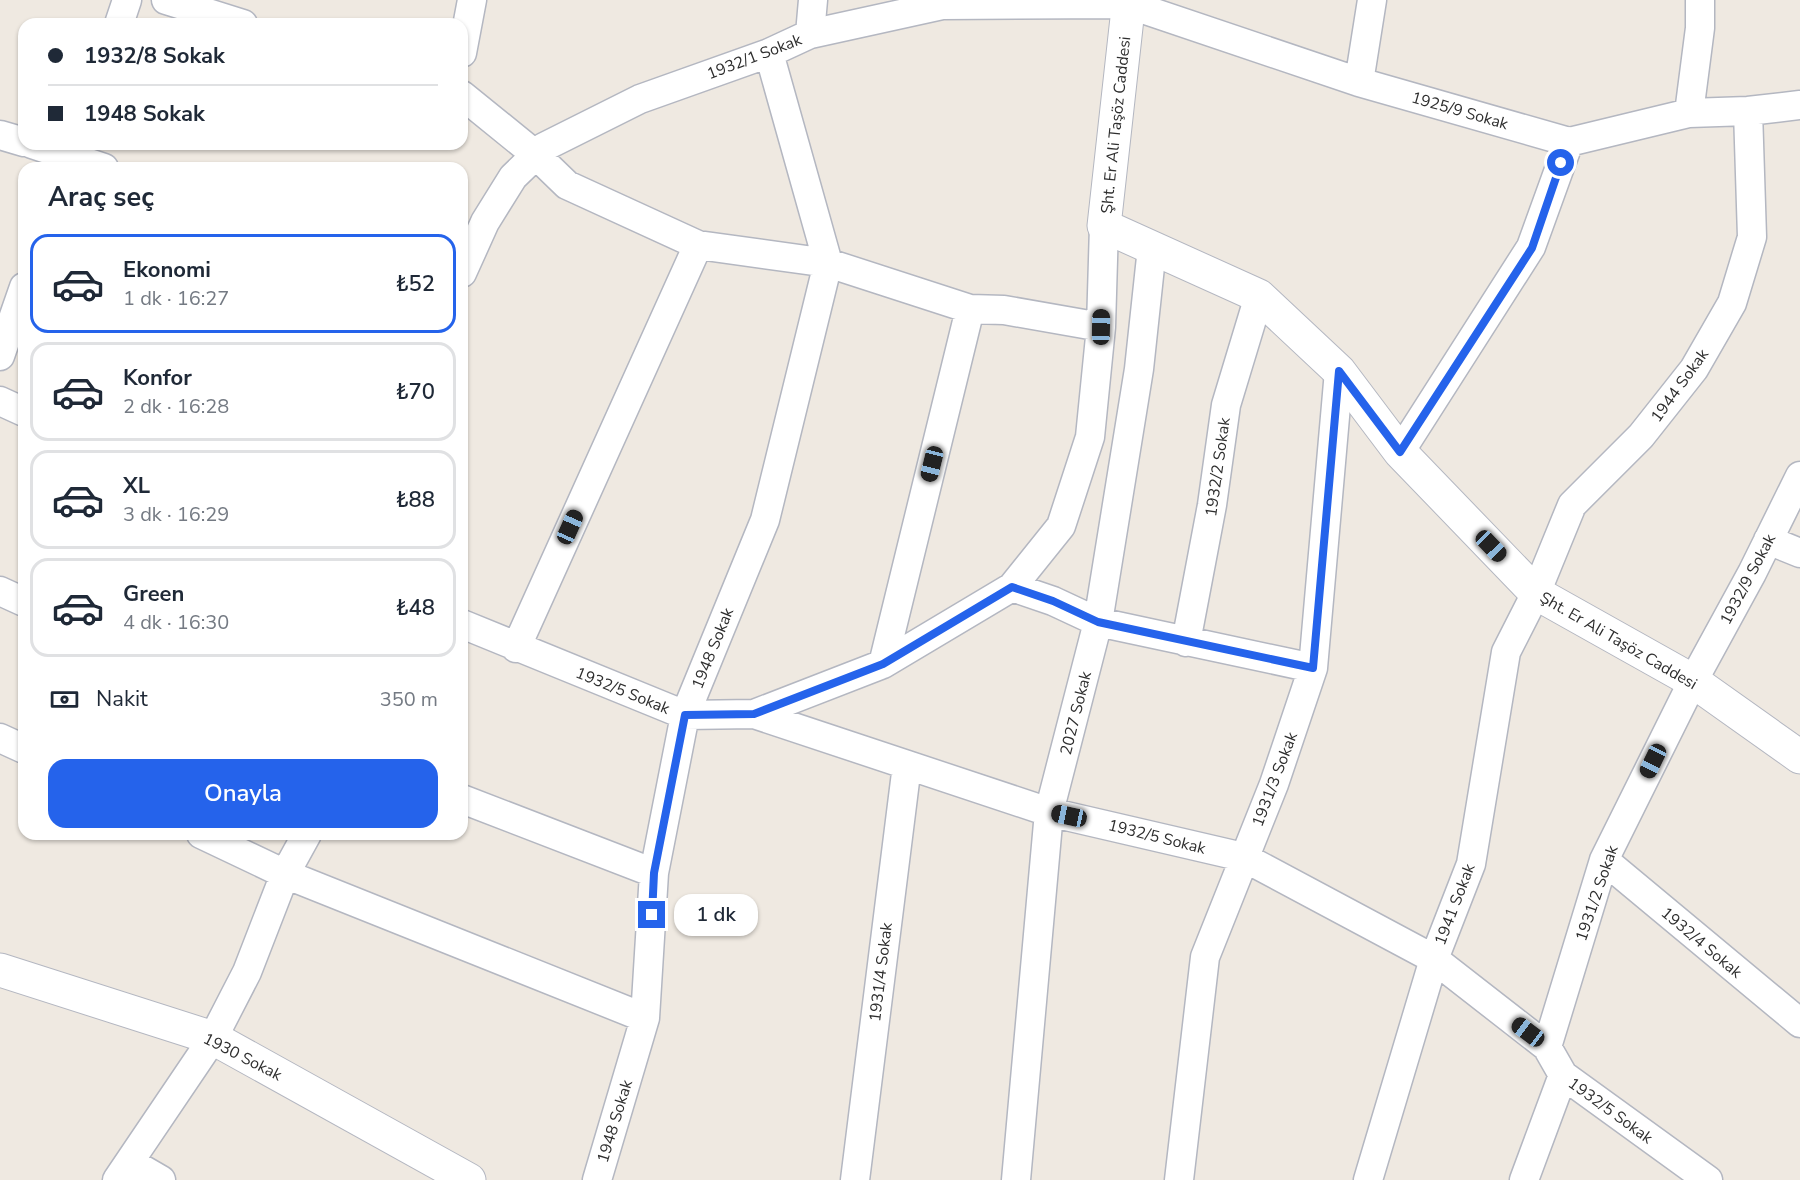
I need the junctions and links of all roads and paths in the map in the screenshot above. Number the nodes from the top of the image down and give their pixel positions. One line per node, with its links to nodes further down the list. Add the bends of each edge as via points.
1 (128, 0): 8 (street)
2 (165, 0): 9 (street)
3 (472, 0): 10 (street)
4 (813, 0): 11 (street)
5 (1372, 0): 13 (street)
6 (1700, 0): 17 (street)
7 (1128, 2): 11 (street, 1932/1 Sokak, via 942,5); 13 (street, 1925/9 Sokak); 25 (main road, Şht. Er Ali Taşöz Caddesi)
8 (121, 18)
9 (224, 18)
10 (468, 21)
11 (810, 34): 12 (street, 1932/1 Sokak)
12 (769, 53): 22 (street, 1932/1 Sokak, via 640,99 544,147); 29 (street)
13 (1359, 82): 20 (street, 1925/9 Sokak)
14 (468, 100): 22 (street)
15 (1800, 105): 16 (street, 1925/9 Sokak)
16 (1748, 111): 17 (street, 1925/9 Sokak); 44 (street, 1944 Sokak, via 1752,237 1732,303 1694,369 1641,436 1572,505)
17 (1689, 113): 20 (street, 1925/9 Sokak)
18 (0, 135): 19 (street)
19 (18, 140)
20 (1569, 141): 38 (street, via 1532,248)
21 (51, 150): 23 (street)
22 (536, 155): 26 (street, via 567,185); 28 (street, 1932/1 Sokak, via 513,177 485,222)
23 (70, 156): 24 (street)
24 (87, 162)
25 (1104, 226): 27 (main road, Şht. Er Ali Taşöz Caddesi); 33 (street)
26 (698, 244): 29 (street); 49 (street)
27 (1152, 248): 30 (main road, Şht. Er Ali Taşöz Caddesi); 46 (street, 2027 Sokak, via 1139,369)
28 (468, 260)
29 (828, 263): 32 (street); 54 (street, 1948 Sokak, via 765,520)
30 (1259, 296): 35 (main road, Şht. Er Ali Taşöz Caddesi); 48 (street, 1932/2 Sokak, via 1226,405)
31 (18, 304): 34 (street)
32 (970, 309): 33 (street, via 1004,310); 50 (street)
33 (1101, 327): 42 (street, via 1090,437 1061,526)
34 (0, 356)
35 (1339, 371): 38 (main road, Şht. Er Ali Taşöz Caddesi); 51 (street, 1931/3 Sokak)
36 (0, 401): 37 (street)
37 (18, 409)
38 (1400, 452): 44 (main road, Şht. Er Ali Taşöz Caddesi)
39 (1800, 476): 40 (street, 1932/9 Sokak)
40 (1768, 540): 41 (street); 52 (street, 1932/9 Sokak)
41 (1800, 553)
42 (1012, 587): 46 (street); 50 (street)
43 (0, 591): 45 (street)
44 (1536, 593): 52 (main road, Şht. Er Ali Taşöz Caddesi); 67 (street, 1941 Sokak, via 1506,652 1471,864)
45 (18, 599)
46 (1098, 622): 48 (street); 60 (street, 2027 Sokak)
47 (468, 627): 49 (street, 1932/5 Sokak)
48 (1186, 642): 51 (street)
49 (516, 648): 54 (street, 1932/5 Sokak)
50 (883, 664): 53 (street)
51 (1313, 668): 63 (street, 1931/3 Sokak, via 1274,784)
52 (1693, 681): 57 (main road, Şht. Er Ali Taşöz Caddesi); 64 (street, 1931/2 Sokak)
53 (754, 714): 54 (street, 1932/5 Sokak); 58 (street, 1932/5 Sokak)
54 (685, 715): 65 (street, 1948 Sokak)
55 (0, 738): 56 (street)
56 (18, 746)
57 (1800, 757)
58 (907, 765): 60 (street, 1932/5 Sokak); 78 (street, 1931/4 Sokak)
59 (468, 801): 65 (street)
60 (1049, 812): 63 (street, 1932/5 Sokak); 79 (street, 2027 Sokak)
61 (214, 840): 66 (street)
62 (304, 840): 66 (street)
63 (1243, 857): 67 (street, 1932/5 Sokak); 80 (street, 1931/3 Sokak, via 1205,957)
64 (1604, 860): 70 (street, 1932/4 Sokak); 72 (street, 1931/2 Sokak)
65 (654, 873): 69 (street, 1948 Sokak)
66 (285, 874): 69 (street); 71 (street, via 247,972)
67 (1434, 959): 72 (street, 1932/5 Sokak); 81 (street, 1941 Sokak)
68 (0, 970): 71 (main road, 1930 Sokak)
69 (645, 1018): 77 (street, 1948 Sokak)
70 (1800, 1023)
71 (213, 1038): 74 (street); 76 (main road, 1930 Sokak)
72 (1547, 1047): 73 (street, 1932/5 Sokak)
73 (1563, 1075): 82 (street); 83 (street, 1932/5 Sokak)
74 (124, 1171): 75 (street)
75 (161, 1180)
76 (469, 1180)
77 (597, 1180)
78 (855, 1180)
79 (1016, 1180)
80 (1179, 1180)
81 (1368, 1180)
82 (1524, 1180)
83 (1708, 1180)

